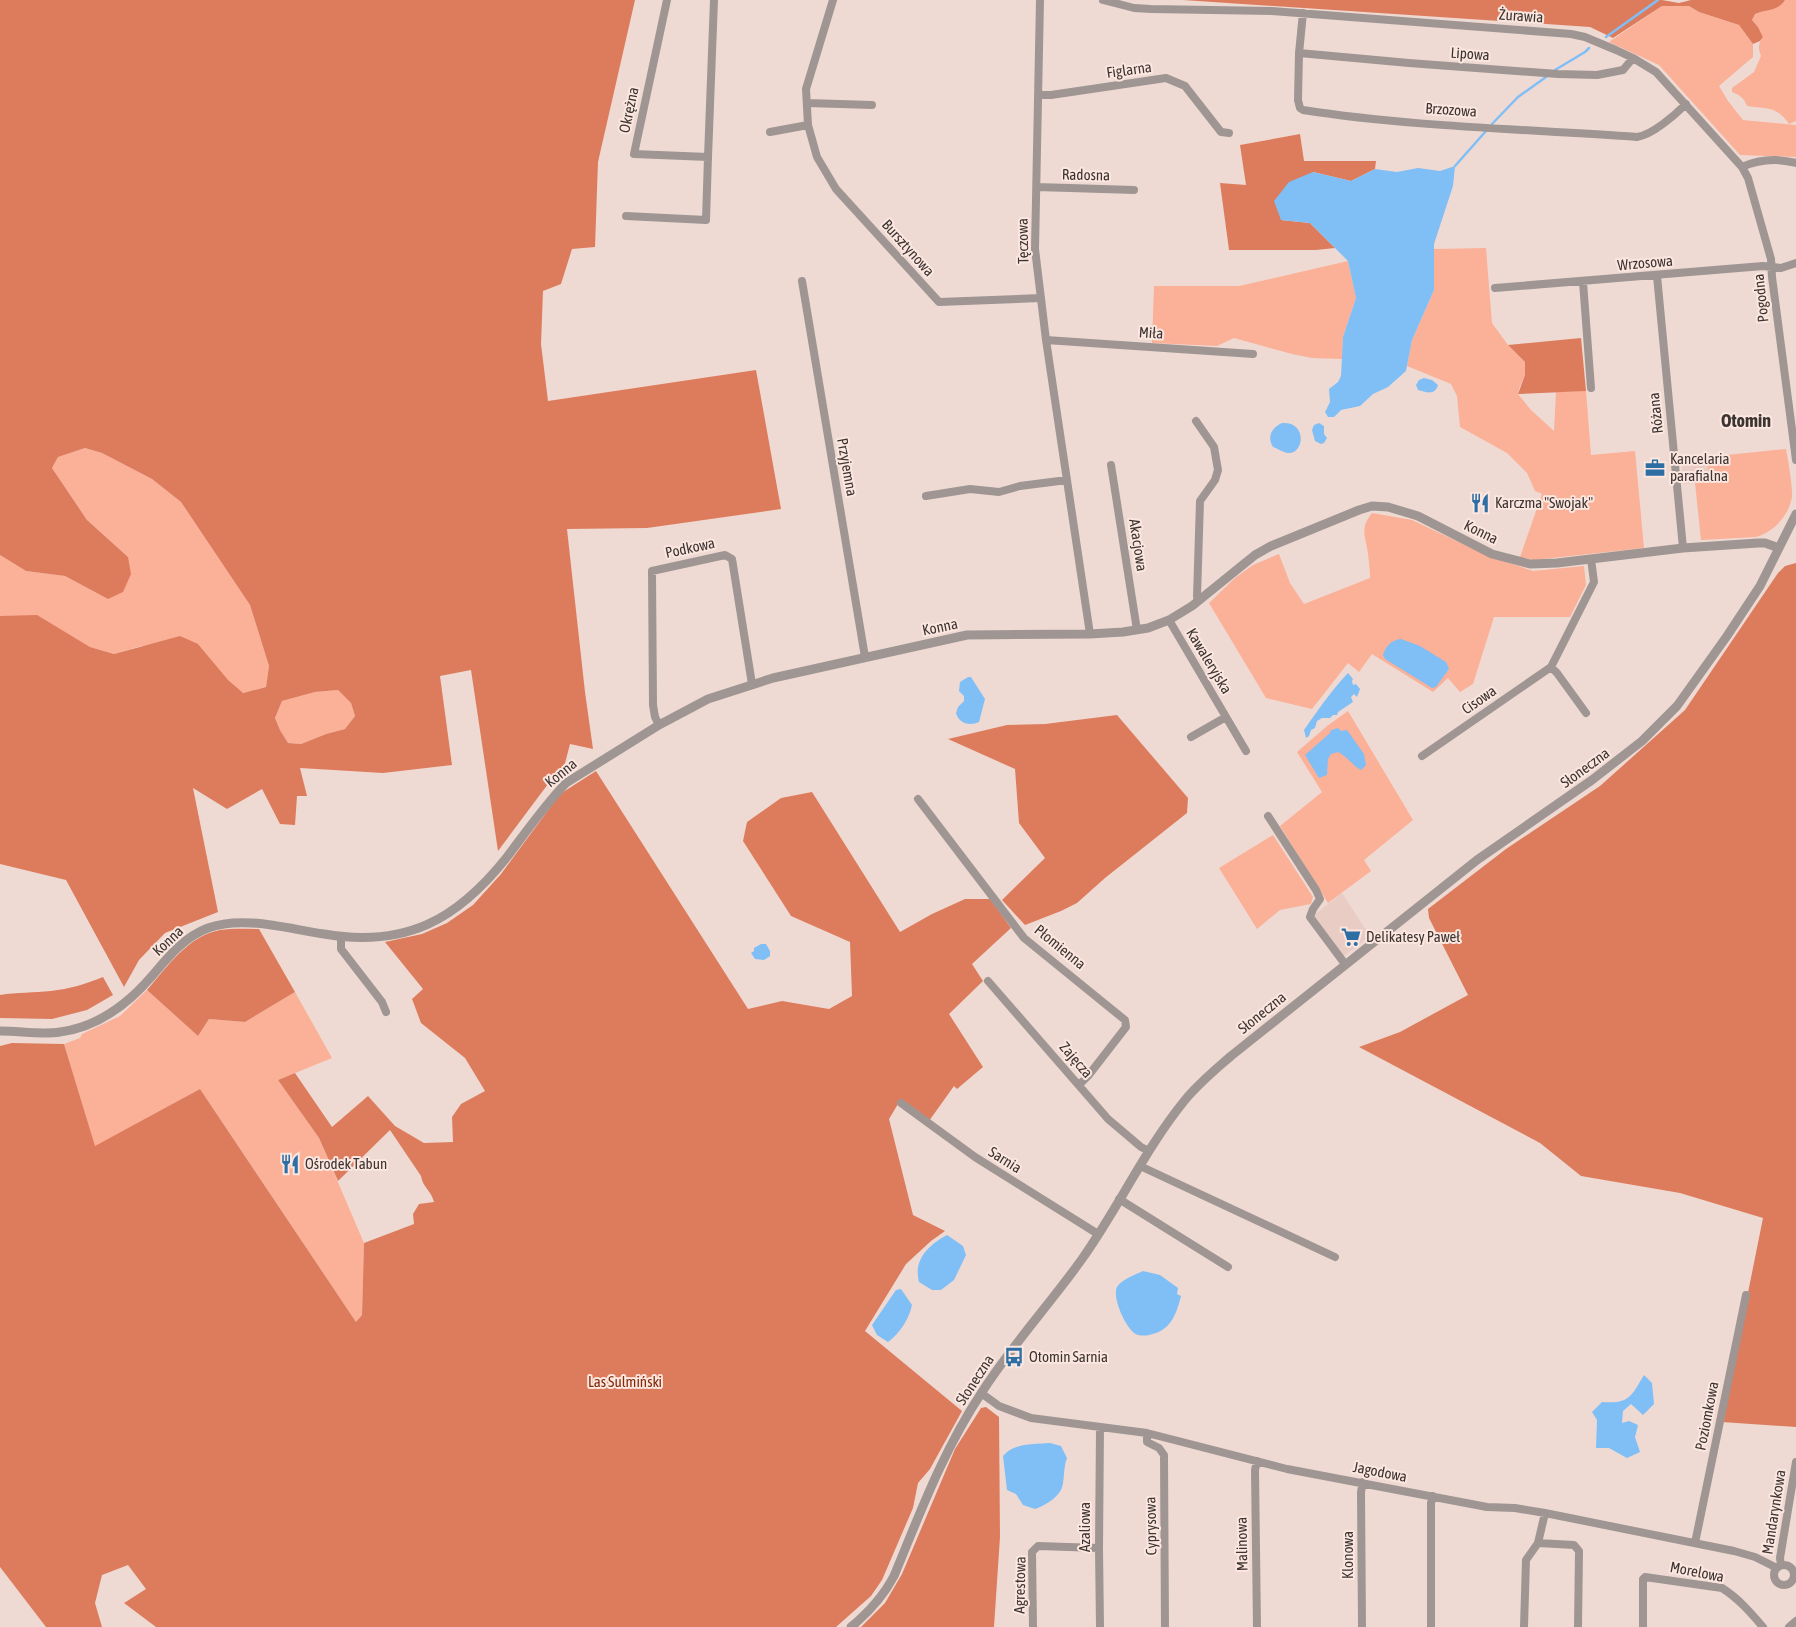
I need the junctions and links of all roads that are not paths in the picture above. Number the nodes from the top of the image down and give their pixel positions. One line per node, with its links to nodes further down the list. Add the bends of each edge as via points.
1 (667, 0): 16 (street, Okrężna, via 634,154)
2 (714, 0): 16 (street)
3 (833, 0): 10 (street, Bursztynowa, via 807,85)
4 (1040, 0): 9 (street, Tęczowa)
5 (1103, 0): 6 (street, Żurawia, via 1151,9)
6 (1303, 13): 7 (street, Brzozowa); 8 (street, Żurawia, via 1571,34)
7 (1299, 53): 8 (street, Lipowa, via 1596,75 1622,70); 11 (street, Brzozowa, via 1300,108 1335,115 1637,137 1645,136)
8 (1633, 58): 11 (street, Żurawia, via 1656,72)
9 (1039, 95): 15 (street, Figlarna, via 1166,78 1182,84 1221,132); 19 (street, Tęczowa)
10 (807, 103): 12 (street); 13 (street, Bursztynowa)
11 (1686, 104): 18 (street, Żurawia)
12 (872, 105)
13 (808, 125): 14 (street); 28 (street, Bursztynowa, via 817,157 836,189 939,302)
14 (770, 132)
15 (1229, 133)
16 (708, 157): 21 (street, via 706,220)
17 (1796, 163): 18 (street, via 1772,160 1754,162)
18 (1742, 168): 23 (street, Pogodna, via 1763,226)
19 (1037, 187): 20 (street, Radosna); 28 (street, Tęczowa, via 1035,249)
20 (1134, 190)
21 (626, 216)
22 (1796, 263): 23 (street, Wrzosowa)
23 (1772, 268): 24 (street, Wrzosowa, via 1763,266); 33 (street, Pogodna)
24 (1657, 276): 26 (street, Wrzosowa); 38 (street, Różana)
25 (802, 281): 45 (street, Przyjemna)
26 (1582, 282): 27 (street, Wrzosowa); 31 (street)
27 (1495, 288)
28 (1041, 298): 29 (street, Tęczowa)
29 (1046, 340): 30 (street, Miła); 35 (street, Tęczowa)
30 (1253, 354)
31 (1591, 388)
32 (1196, 421): 41 (street, via 1214,447 1218,470 1200,501 1197,597)
33 (1796, 460)
34 (1111, 465): 43 (street, Akacjowa)
35 (1067, 480): 36 (street, via 999,492 970,489); 44 (street, Tęczowa)
36 (926, 496)
37 (1796, 514): 39 (street, Słoneczna)
38 (1683, 548): 39 (street, Konna, via 1758,543); 40 (street, Konna)
39 (1779, 548): 57 (street, Słoneczna, via 1760,586 1727,636 1677,706 1648,735 1592,780 1478,860)
40 (1591, 559): 41 (street, Konna, via 1537,565 1518,562 1492,554 1418,516 1372,506 1263,551); 46 (street, Cisowa, via 1594,582)
41 (1200, 600): 42 (street, Konna)
42 (1169, 620): 43 (street, Konna); 49 (street, Kawaleryjska)
43 (1138, 630): 44 (street, Konna)
44 (1090, 634): 45 (street, Konna, via 967,635)
45 (865, 657): 47 (street, Konna)
46 (1551, 667): 48 (street); 53 (street, Cisowa)
47 (752, 684): 50 (street, Konna, via 708,699); 50 (street, Podkowa, via 732,559 725,555 652,571 653,706)
48 (1586, 712)
49 (1226, 717): 51 (street, Kawaleryjska); 52 (street, Kawaleryjska)
50 (659, 725): 56 (street, Konna, via 566,783 495,872 446,915 429,924 386,936 370,939)
51 (1191, 738)
52 (1246, 751)
53 (1422, 756)
54 (918, 799): 61 (street, Płomienna, via 1024,938 1125,1020 1126,1027)
55 (1268, 816): 57 (street, via 1320,899 1310,917)
56 (341, 937): 59 (street, via 341,949 382,1002); 60 (street, Konna, via 251,923 218,925 184,941 125,1004 94,1022 59,1032)
57 (1345, 964): 63 (street, Słoneczna, via 1200,1083)
58 (988, 981): 61 (street, Zajęcza)
59 (386, 1012)
60 (0, 1031)
61 (1079, 1085): 63 (street, Zajęcza, via 1108,1119)
62 (901, 1103): 66 (street, Sarnia, via 975,1158)
63 (1149, 1151): 64 (street, Słoneczna)
64 (1140, 1166): 65 (street, Słoneczna); 67 (street)
65 (1119, 1200): 66 (street, Słoneczna); 68 (street)
66 (1098, 1234): 70 (street, Słoneczna)
67 (1335, 1257)
68 (1228, 1268)
69 (1746, 1296): 79 (street, Poziomkowa)
70 (980, 1393): 71 (street, Jagodowa, via 999,1406 1032,1418); 85 (street, Słoneczna, via 935,1476 894,1576 866,1615)
71 (1100, 1428): 72 (street, Jagodowa); 81 (street, Azaliowa)
72 (1147, 1433): 73 (street, Jagodowa); 88 (street, Cyprysowa, via 1147,1442 1159,1448 1164,1455)
73 (1257, 1461): 75 (street, Jagodowa); 89 (street, Malinowa)
74 (1796, 1462): 77 (street, Mandarynkowa)
75 (1363, 1482): 76 (street, Jagodowa); 90 (street, Klonowa)
76 (1433, 1496): 78 (street, Jagodowa, via 1487,1507); 91 (street)
77 (1793, 1498): 82 (street, Mandarynkowa)
78 (1545, 1513): 79 (street, Jagodowa); 80 (street)
79 (1695, 1543): 82 (street, Jagodowa)
80 (1538, 1544): 92 (street, via 1526,1560); 93 (street, via 1574,1545 1579,1551)
81 (1099, 1548): 86 (street, Agrestowa, via 1038,1546 1032,1552); 87 (street, Azaliowa)
82 (1779, 1566): 83 (street); 83 (street, via 1774,1577 1781,1584 1791,1583)
83 (1795, 1570)
84 (1796, 1621): 96 (street)
85 (851, 1627)
86 (1034, 1627)
87 (1100, 1627)
88 (1166, 1627)
89 (1257, 1627)
90 (1362, 1627)
91 (1431, 1627)
92 (1524, 1627)
93 (1578, 1627)
94 (1643, 1627): 95 (street, Morelowa, via 1645,1577 1722,1588)
95 (1763, 1627)
96 (1789, 1627)

